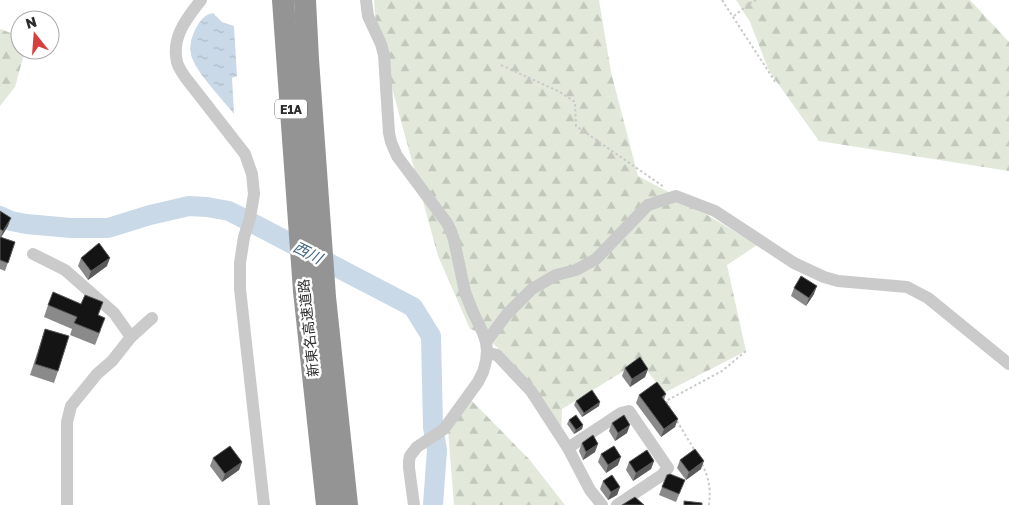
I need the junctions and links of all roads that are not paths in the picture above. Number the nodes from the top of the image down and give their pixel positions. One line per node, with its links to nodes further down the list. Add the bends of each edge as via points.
1 (202, 0): 13 (street, via 178,35 177,64 245,154 252,174 254,194 240,263 240,289)
2 (284, 0): 5 (highway, 新東名高速道路 / E1A)
3 (306, 0): 5 (highway, 新東名高速道路 / E1A)
4 (366, 0): 9 (street, via 368,16 384,55 391,142 397,156 447,223 468,301 483,332)
5 (309, 217): 14 (highway, 新東名高速道路 / E1A, via 304,291); 15 (highway, 新東名高速道路 / E1A, via 325,297)
6 (33, 254): 8 (street, via 65,270 114,313)
7 (152, 318): 8 (street)
8 (131, 337): 12 (street, via 71,406 67,422)
9 (486, 347): 10 (street, via 507,314 532,290 556,275 576,270 596,259 648,205 676,196 715,211 794,263 824,276 838,281 907,287 928,298); 11 (street, via 531,390); 16 (street, via 486,361 478,382 444,429 413,450 409,461)
10 (1009, 364)
11 (568, 448): 17 (street, via 590,490); 18 (street, via 629,411 668,468)
12 (66, 505)
13 (264, 505)
14 (327, 505)
15 (347, 505)
16 (414, 505)
17 (602, 505)
18 (617, 505)

